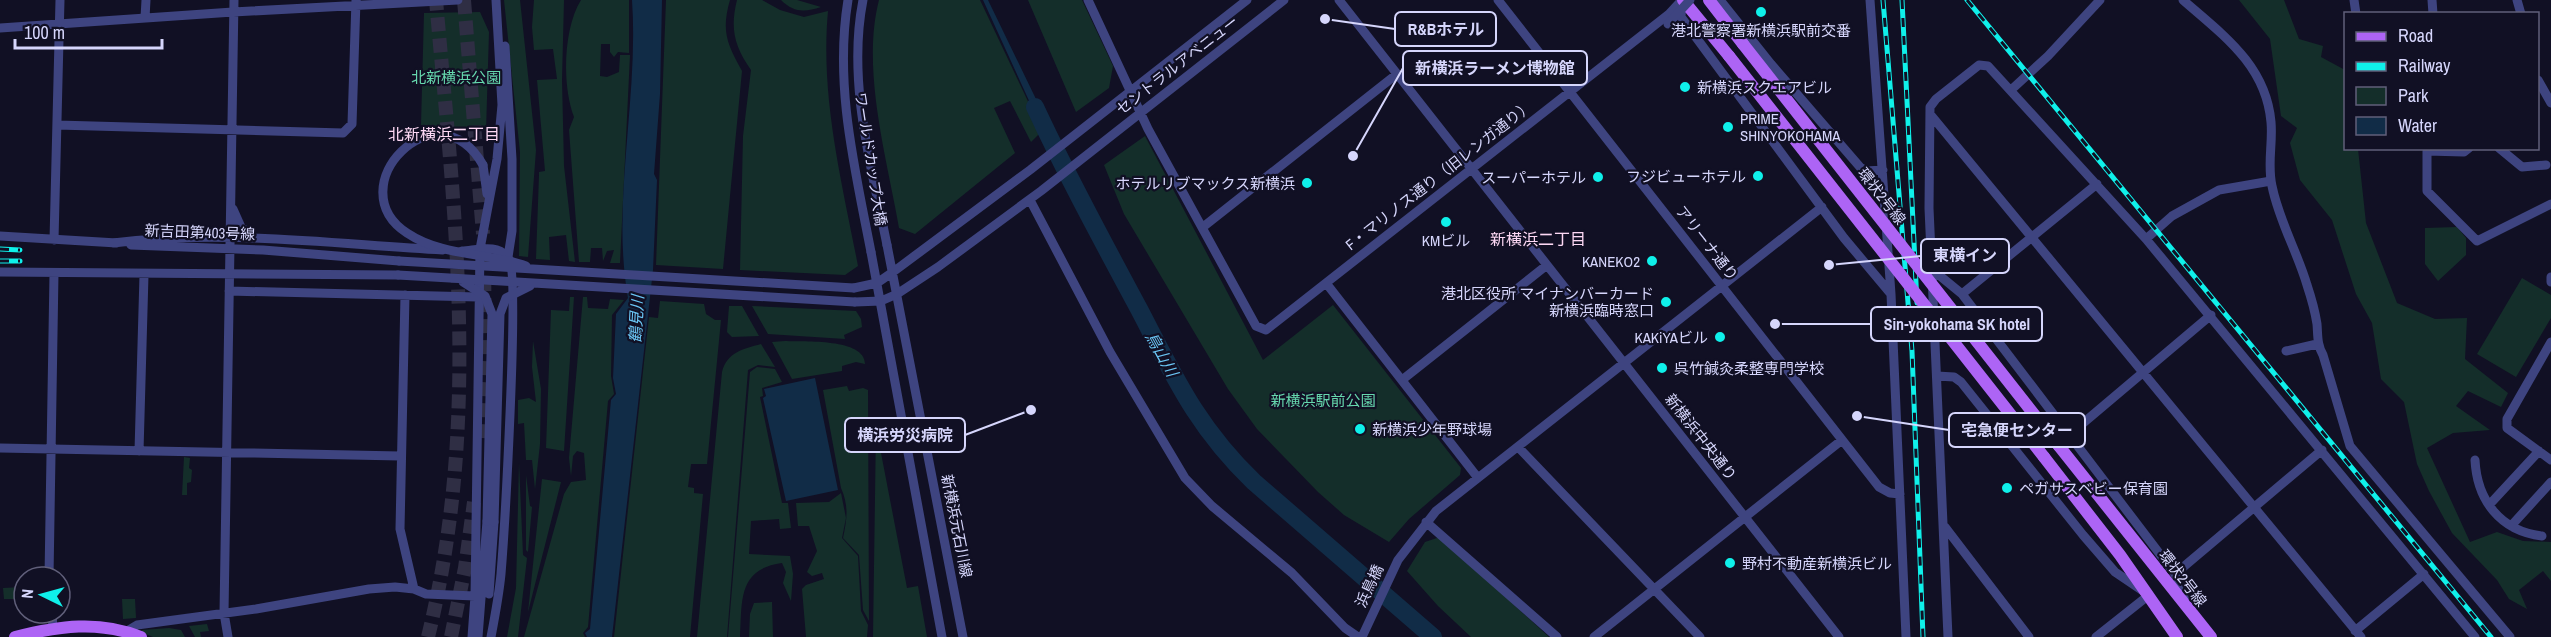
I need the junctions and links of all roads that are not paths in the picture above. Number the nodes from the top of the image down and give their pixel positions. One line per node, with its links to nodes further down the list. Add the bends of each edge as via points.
1 (60, 0): 23 (street)
2 (146, 0): 22 (street)
3 (234, 0): 21 (street)
4 (458, 0): 20 (street)
5 (497, 0): 47 (street, via 502,105); 59 (street, via 510,104)
6 (848, 0): 69 (street, ワールドカップ大橋, bridge, via 844,95)
7 (863, 0): 56 (street, ワールドカップ大橋, bridge, via 858,36 860,94)
8 (1088, 0): 30 (street)
9 (1248, 0): 30 (street, セントラルアベニュー)
10 (1284, 0): 32 (street, セントラルアベニュー)
11 (1339, 0): 26 (street, 新横浜中央通り)
12 (1498, 0): 29 (street, アリーナ通り)
13 (1682, 0): 29 (street, F・マリノス通り（旧レンガ通り）, via 1670,14); 46 (street, via 1681,17); 116 (main road, bridge)
14 (1690, 0): 24 (street, bridge)
15 (1709, 0): 118 (main road, 環状2号線, bridge)
16 (1720, 0): 40 (street, via 1860,167 1866,171)
17 (1870, 0): 40 (street)
18 (2100, 0): 28 (street)
19 (2183, 0): 41 (street, via 2236,47 2256,71 2271,121)
20 (356, 2): 21 (street); 35 (street, via 352,124 348,130)
21 (233, 12): 22 (street); 35 (street)
22 (145, 18): 23 (street)
23 (60, 24): 25 (street); 34 (street)
24 (1668, 24)
25 (0, 28)
26 (1397, 74): 39 (street, 新横浜中央通り); 48 (street)
27 (2539, 82): 31 (street)
28 (2011, 90): 33 (street, via 1988,66 1980,65 1936,99); 42 (street)
29 (1570, 91): 39 (street, F・マリノス通り（旧レンガ通り）); 72 (street, アリーナ通り)
30 (1130, 92): 32 (street); 63 (street, セントラルアベニュー)
31 (2551, 103)
32 (1140, 113): 44 (street, セントラルアベニュー); 48 (street)
33 (1930, 114): 50 (street); 62 (street, via 1929,208)
34 (57, 125): 35 (street); 54 (street)
35 (231, 130): 43 (street)
36 (2466, 150): 45 (street, via 2427,151 2427,191 2476,241)
37 (2501, 150): 38 (street, via 2522,167)
38 (2550, 165)
39 (1471, 169): 60 (street, 新横浜中央通り); 70 (street, F・マリノス通り（旧レンガ通り）)
40 (1883, 170): 75 (street)
41 (2271, 181): 53 (street, via 2219,190 2172,216); 82 (street, via 2283,226 2307,286 2317,324)
42 (2097, 184): 50 (street); 53 (street)
43 (230, 198): 51 (street); 52 (street, via 241,227)
44 (1030, 200): 74 (street, セントラルアベニュー); 133 (street, via 1110,352 1185,478 1212,506 1292,573 1345,628)
45 (2551, 204)
46 (1822, 207): 72 (street, 浜鳥橋); 75 (street)
47 (487, 208): 58 (street); 61 (street, bridge, via 483,165 472,149 454,138 434,136 416,140 399,152 387,170 387,207 405,232 426,243 467,255 517,262)
48 (1203, 227): 70 (street, F・マリノス通り（旧レンガ通り）, via 1261,330)
49 (0, 236): 54 (street, 新吉田第403号線)
50 (2034, 237): 76 (street); 85 (street)
51 (230, 238): 52 (street); 55 (street, via 158,237); 57 (street)
52 (256, 239): 58 (street, via 456,251)
53 (2146, 239): 80 (street)
54 (54, 240): 55 (street, 新吉田第403号線)
55 (113, 243): 57 (street, 新吉田第403号線)
56 (887, 245): 63 (street, 新横浜元石川線)
57 (230, 249): 61 (street, 新吉田第403号線, bridge); 67 (street)
58 (480, 249): 59 (street, via 497,249); 78 (street)
59 (510, 260): 130 (street, via 513,307 503,543)
60 (1547, 265): 84 (street, 新横浜中央通り); 87 (street)
61 (539, 270): 69 (street, bridge, via 854,288)
62 (1934, 271): 76 (street); 86 (street)
63 (893, 272): 69 (street, セントラルアベニュー); 74 (street, 新横浜元石川線)
64 (0, 273): 65 (street)
65 (54, 273): 66 (street); 92 (street)
66 (144, 275): 67 (street); 95 (street)
67 (229, 276): 68 (street, bridge, via 328,274); 73 (street)
68 (454, 279): 71 (street, bridge); 106 (street, bridge, via 480,291 492,314)
69 (877, 283): 79 (street)
70 (1326, 283): 87 (street)
71 (539, 284): 79 (street, bridge); 106 (street, bridge, via 510,294 501,305)
72 (1722, 286): 84 (street, 浜鳥橋); 89 (street, アリーナ通り)
73 (229, 291): 77 (street); 96 (street)
74 (897, 294): 79 (street, セントラルアベニュー); 132 (street, 新横浜元石川線)
75 (1891, 294): 102 (street)
76 (1962, 294): 88 (street)
77 (405, 295): 78 (street); 97 (street)
78 (478, 297): 117 (street)
79 (880, 301): 131 (street)
80 (2211, 315): 85 (street); 93 (street)
81 (2551, 342): 94 (street, via 2507,419 2507,428)
82 (2317, 344): 83 (street); 145 (street, via 2350,446)
83 (2286, 351)
84 (1624, 363): 90 (street, 浜鳥橋); 105 (street, 新横浜中央通り)
85 (2144, 371): 88 (street); 104 (street)
86 (1937, 376): 108 (street); 116 (street, via 1954,377 1961,382 2115,572)
87 (1402, 380): 100 (street)
88 (2069, 435): 112 (street)
89 (1842, 440): 102 (street, アリーナ通り, via 1879,487); 105 (street)
90 (1518, 447): 100 (street, 浜鳥橋); 115 (street)
91 (0, 448): 92 (street)
92 (52, 449): 95 (street); 111 (street)
93 (2322, 450): 104 (street); 113 (street)
94 (2539, 450): 98 (street); 103 (street)
95 (139, 451): 96 (street)
96 (226, 453): 97 (street); 119 (street)
97 (400, 456): 114 (street, via 400,529)
98 (2551, 459)
99 (2475, 460): 103 (street, via 2476,481)
100 (1478, 478): 107 (street, 浜鳥橋)
101 (2551, 482): 109 (street)
102 (1900, 494): 138 (street)
103 (2490, 504): 109 (street)
104 (2254, 507): 112 (street); 123 (street)
105 (1745, 517): 115 (street); 137 (street, 新横浜中央通り)
106 (490, 521): 128 (street); 129 (street)
107 (1426, 522): 133 (street, 浜鳥橋, via 1396,563); 134 (street)
108 (1944, 526): 139 (street); 140 (street)
109 (2511, 526): 110 (street, via 2523,534)
110 (2542, 536)
111 (49, 565)
112 (2175, 573): 118 (street)
113 (2424, 574): 123 (street); 144 (street)
114 (414, 589): 117 (street, via 426,594); 119 (street, via 369,589)
115 (1654, 589): 135 (street); 136 (street)
116 (2149, 595): 141 (street); 142 (main road)
117 (475, 596): 127 (street)
118 (2190, 611): 143 (main road, 環状2号線)
119 (224, 613): 122 (street, via 137,625); 126 (street)
120 (53, 625): 121 (street)
121 (53, 628): 122 (main road, via 106,625); 124 (main road)
122 (127, 631): 125 (main road)
123 (2358, 634)
124 (15, 637)
125 (141, 637)
126 (228, 637)
127 (472, 637)
128 (478, 637)
129 (484, 637)
130 (491, 637)
131 (942, 637)
132 (963, 637)
133 (1360, 637)
134 (1557, 637)
135 (1594, 637)
136 (1700, 637)
137 (1839, 637)
138 (1906, 637)
139 (1948, 637)
140 (2029, 637)
141 (2096, 637)
142 (2177, 637)
143 (2211, 637)
144 (2475, 637)
145 (2510, 637)

